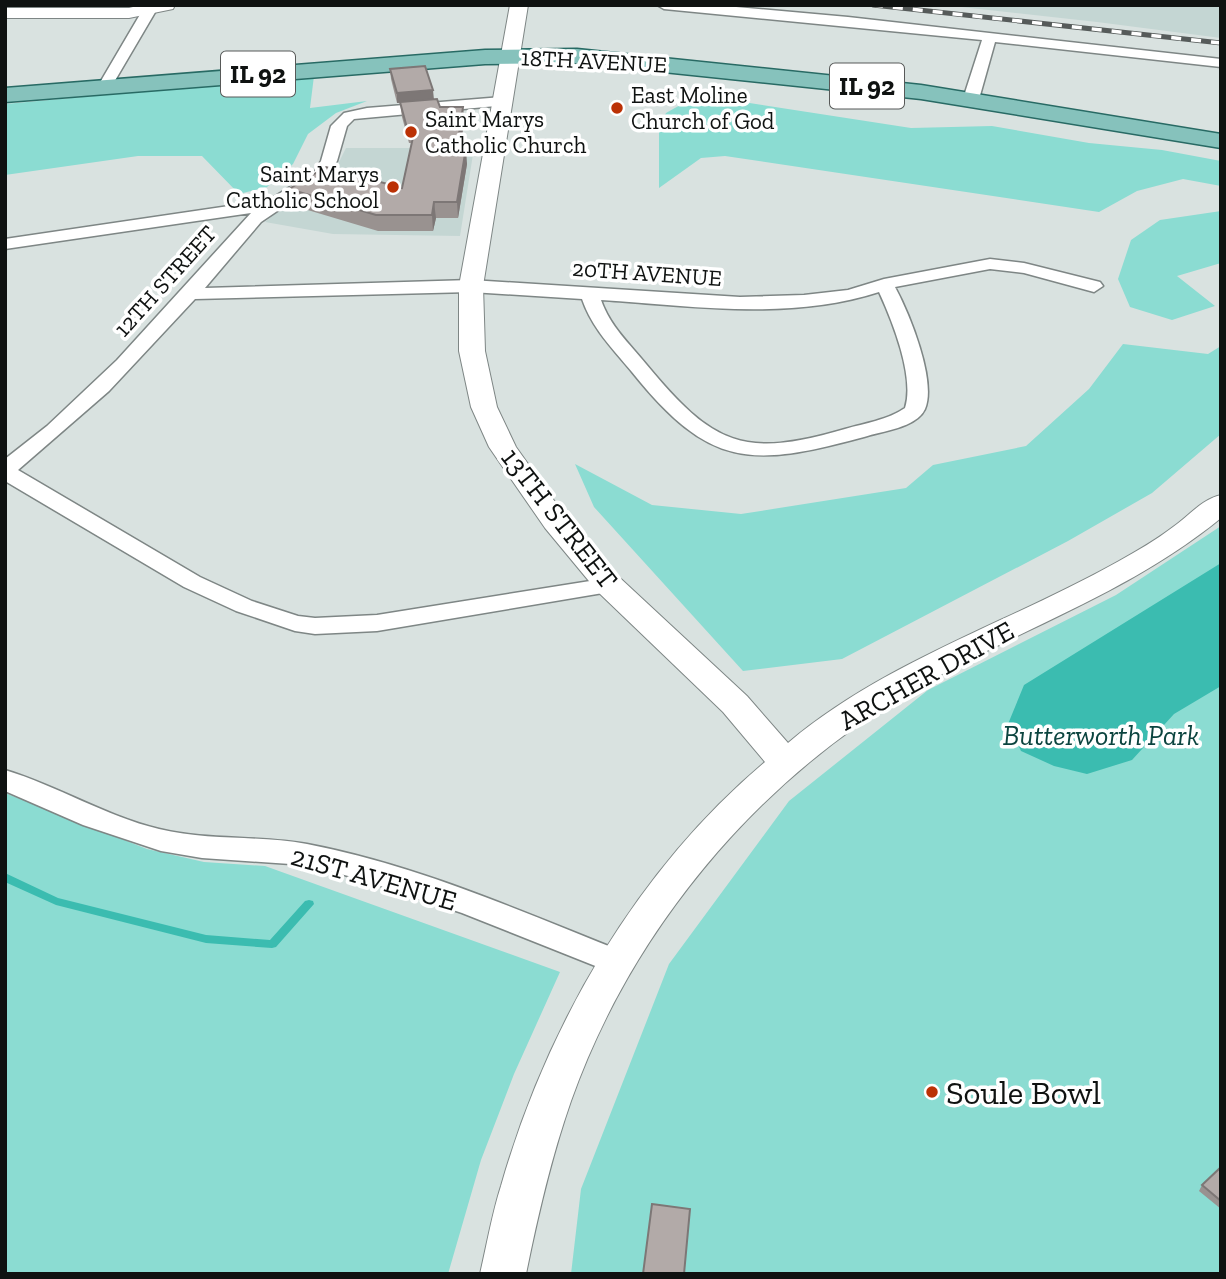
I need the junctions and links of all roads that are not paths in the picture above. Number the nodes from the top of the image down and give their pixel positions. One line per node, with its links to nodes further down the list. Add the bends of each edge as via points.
1 (519, 5): 6 (street, 13TH STREET)
2 (664, 5): 5 (street)
3 (158, 7): 4 (street, via 129,13); 8 (street)
4 (5, 13)
5 (990, 36): 7 (street); 10 (street)
6 (512, 56): 8 (main road, 18TH AVENUE / IL 92); 10 (main road, 18TH AVENUE / IL 92, via 604,57); 11 (street, 13TH STREET)
7 (1221, 63)
8 (105, 86): 9 (main road, 18TH AVENUE / IL 92)
9 (5, 95)
10 (971, 99): 12 (main road, 18TH AVENUE / IL 92)
11 (502, 102): 13 (street, 12TH STREET, via 344,119 321,174); 16 (street, 13TH STREET)
12 (1221, 141)
13 (268, 205): 14 (street); 18 (street, 12TH STREET)
14 (5, 244)
15 (884, 284): 17 (street, 20TH AVENUE, via 990,264); 19 (street, 20TH AVENUE, via 850,295 784,302); 19 (street, via 895,301 916,381 919,397 914,411 836,438 776,449 739,448 713,440 660,395 600,322)
16 (471, 286): 18 (street, 20TH AVENUE); 19 (street, 20TH AVENUE); 22 (street, 13TH STREET, via 472,351 484,407 503,447 555,522)
17 (1094, 286)
18 (190, 294): 20 (street, 12TH STREET, via 83,407)
19 (589, 294)
20 (5, 471): 22 (street, via 192,582 295,623 377,623)
21 (1221, 503): 23 (street, ARCHER DRIVE, via 1126,569 891,688)
22 (609, 585): 23 (street, 13TH STREET, via 735,704)
23 (785, 763): 25 (street, ARCHER DRIVE, via 730,814 646,919)
24 (5, 780): 25 (street, 21ST AVENUE, via 89,817 163,841 320,857 371,871)
25 (618, 962): 26 (street, ARCHER DRIVE, via 559,1080 529,1163)
26 (503, 1274)

